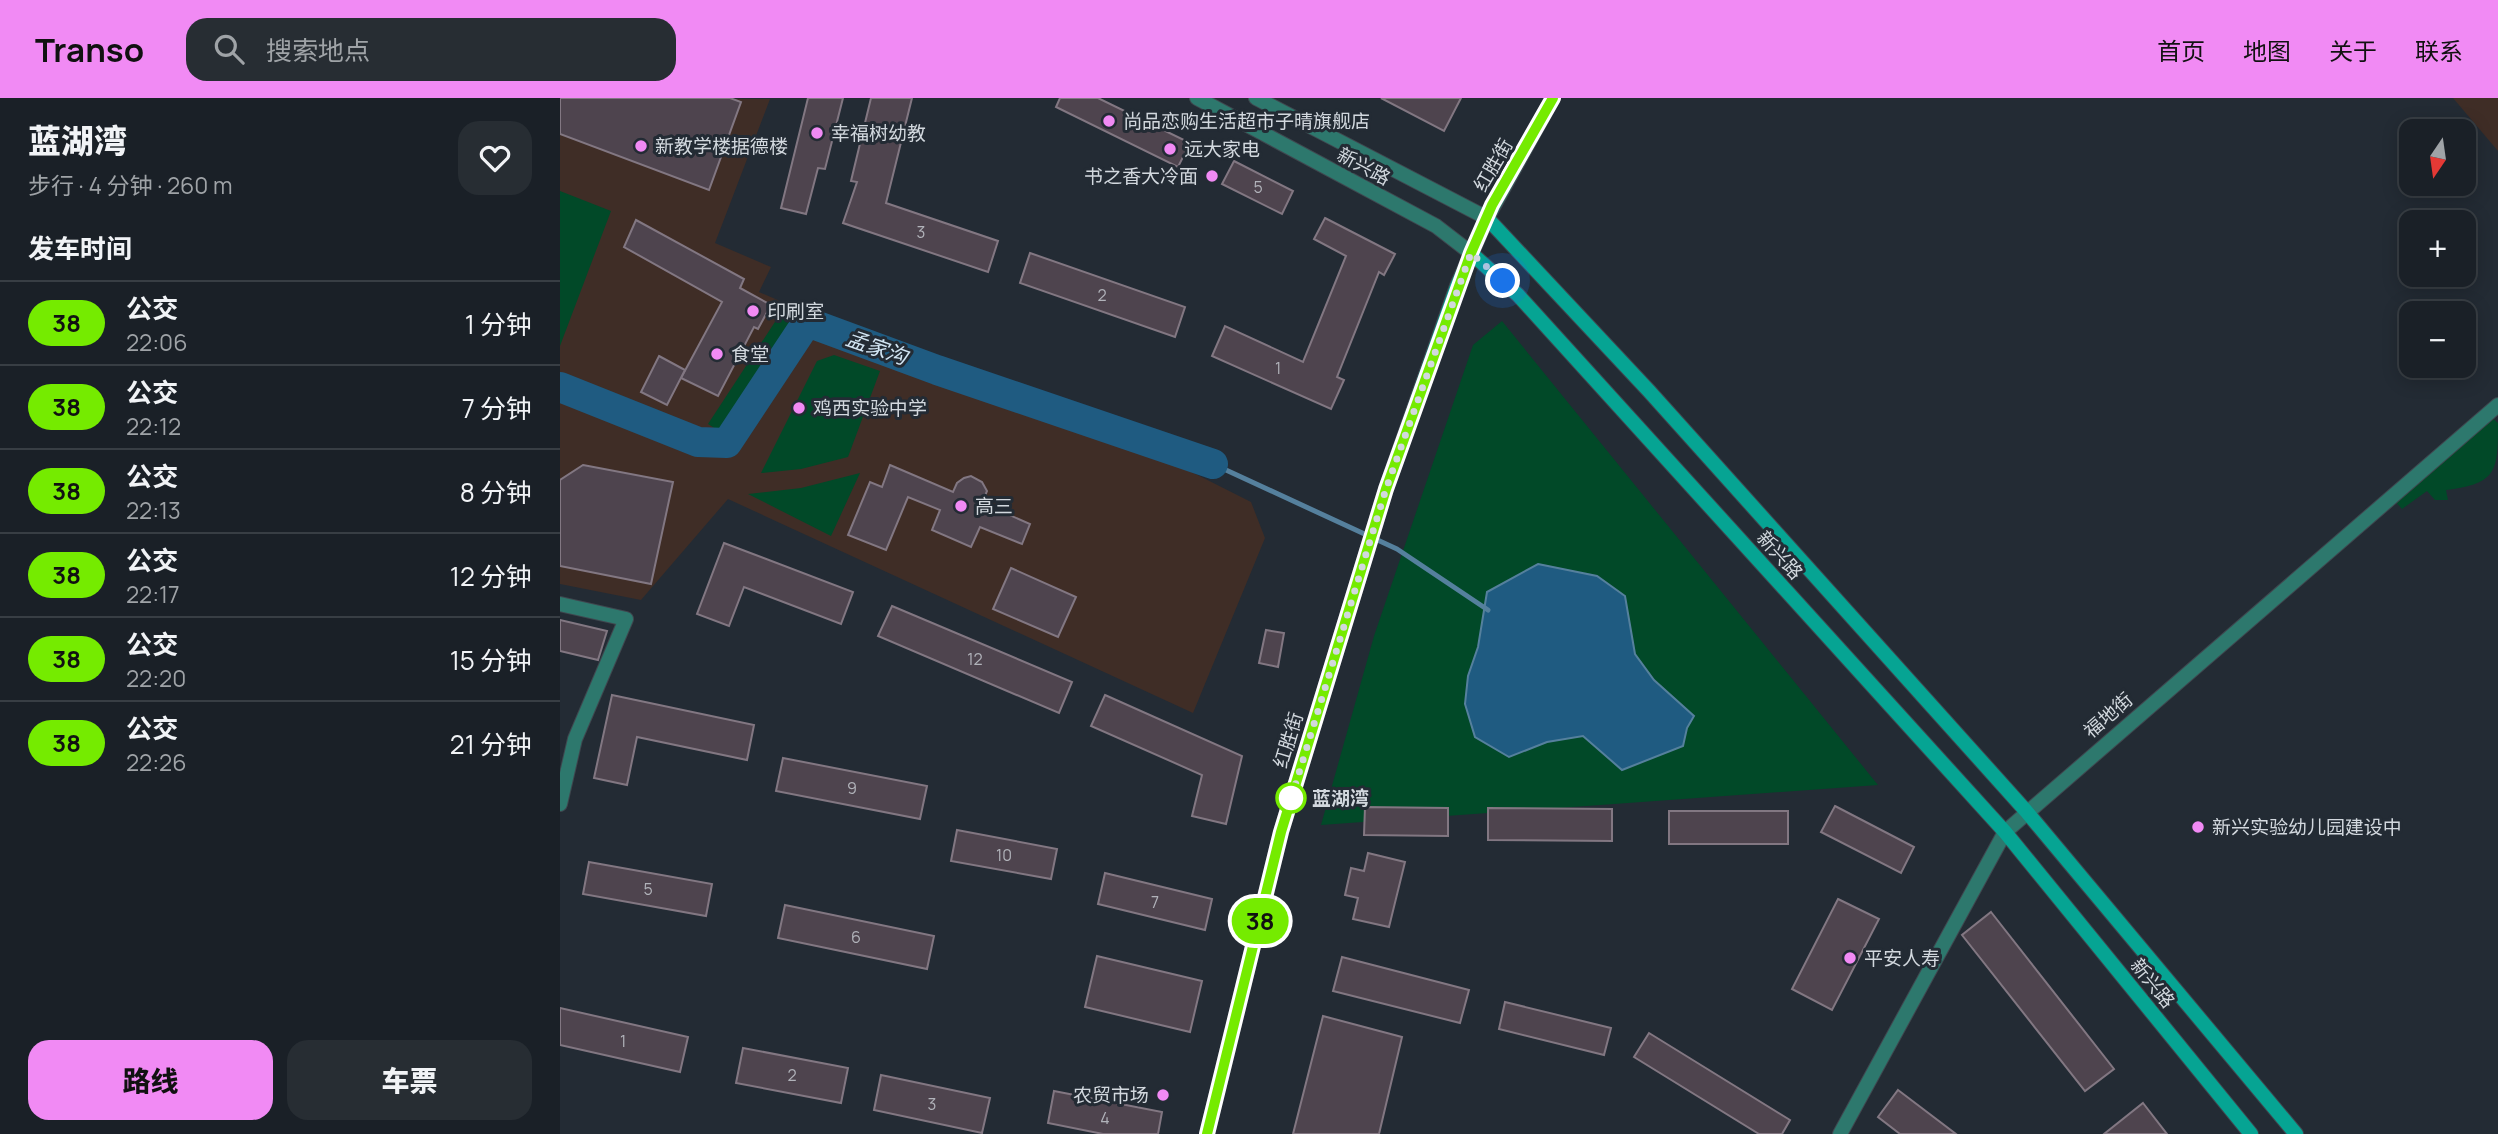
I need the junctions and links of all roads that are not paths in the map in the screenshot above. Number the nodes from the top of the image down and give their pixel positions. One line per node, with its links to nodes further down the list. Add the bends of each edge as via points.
1 (1197, 98): 5 (street, 新兴路, via 1437,226)
2 (1256, 98): 4 (street, 新兴路)
3 (1553, 98): 4 (street, 红胜街)
4 (1487, 218): 5 (main road, 红胜街); 10 (main road, 新兴路, via 1649,391)
5 (1471, 253): 7 (main road, 红胜街); 11 (main road, 新兴路, via 1518,295)
6 (2498, 405): 10 (street, 福地街)
7 (1386, 489): 12 (street, 红胜街, via 1281,832)
8 (560, 604): 9 (street, via 626,619 575,739)
9 (561, 796)
10 (2026, 811): 11 (street, 福地街); 15 (main road, 新兴路)
11 (2005, 832): 13 (street, 福地街); 14 (main road, 新兴路)
12 (1207, 1134)
13 (1840, 1134)
14 (2251, 1134)
15 (2295, 1134)

